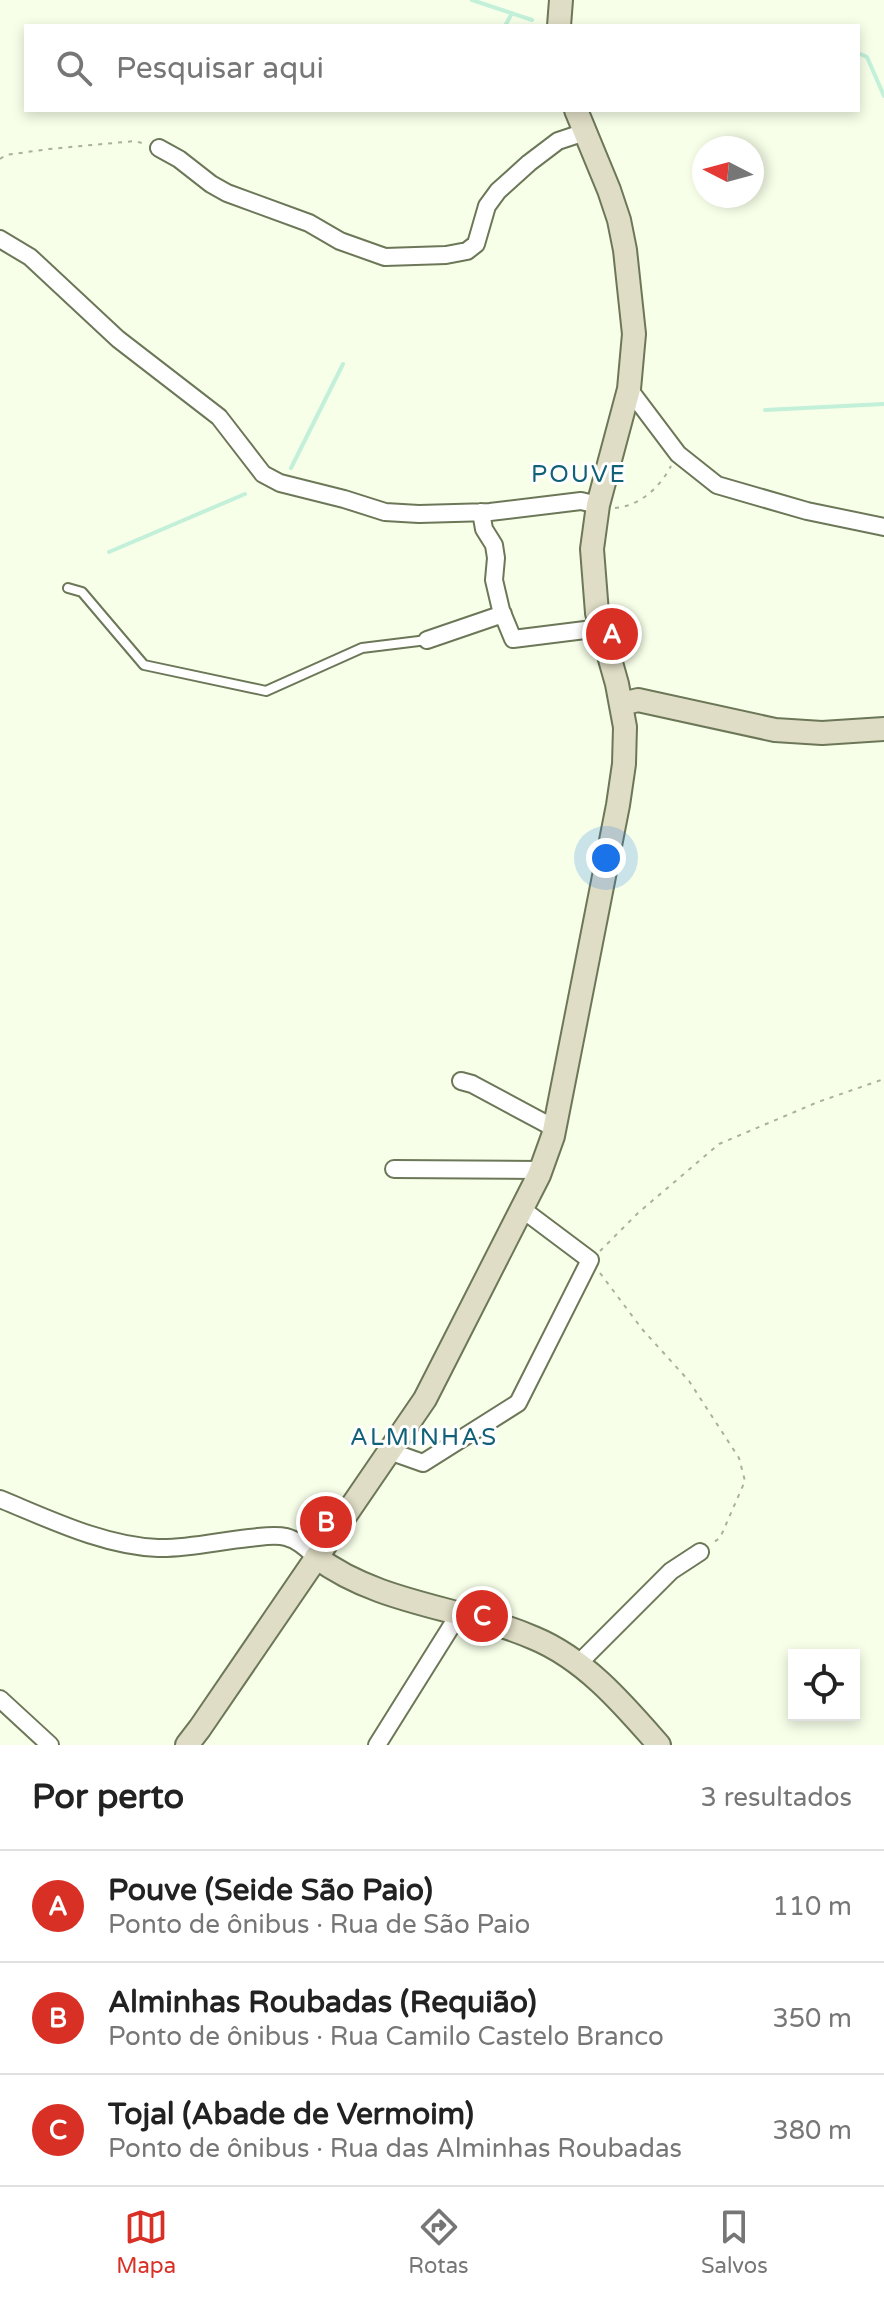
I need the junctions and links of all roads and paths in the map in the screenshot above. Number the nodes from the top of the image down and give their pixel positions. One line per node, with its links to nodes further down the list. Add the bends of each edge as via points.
1 (561, 0): 2 (main road)
2 (559, 24)
3 (577, 112): 4 (main road)
4 (585, 132): 5 (street, via 558,141 529,163 487,206 476,244 446,255 385,257 340,241 309,223 227,193); 8 (main road, via 622,235 634,334)
5 (159, 148): 6 (path, via 135,141)
6 (0, 159)
7 (0, 239): 11 (street, via 30,257 118,339 219,417 263,474 385,512)
8 (629, 389): 9 (street); 10 (main road)
9 (678, 454): 10 (path, via 639,502 619,508); 12 (street, via 717,485)
10 (598, 505): 11 (street, via 581,501); 15 (main road, via 592,549)
11 (481, 512): 14 (street, via 494,545 494,580)
12 (884, 527)
13 (68, 588): 16 (lane, via 82,592 144,665 266,691 362,648)
14 (503, 614): 15 (street, via 513,639); 16 (street)
15 (601, 628): 17 (main road)
16 (427, 640)
17 (622, 704): 18 (main road, via 638,700 775,730); 21 (main road, via 623,776)
18 (884, 729)
19 (884, 1079): 25 (path, via 719,1144)
20 (461, 1081): 21 (street)
21 (554, 1128): 23 (main road)
22 (394, 1169): 23 (street)
23 (541, 1170): 24 (main road)
24 (522, 1209): 25 (street); 26 (main road, via 425,1399)
25 (590, 1260): 26 (street, via 518,1403 423,1463); 28 (path, via 689,1381 739,1458 745,1481 720,1538)
26 (389, 1451): 29 (main road)
27 (0, 1499): 29 (street, via 85,1533 132,1544 158,1548 286,1537)
28 (700, 1552): 31 (street, via 671,1571)
29 (316, 1557): 30 (main road, via 372,1587); 34 (main road)
30 (459, 1614): 31 (main road, via 534,1637); 35 (street)
31 (578, 1664): 36 (main road)
32 (0, 1699): 33 (street)
33 (50, 1745)
34 (187, 1745)
35 (377, 1745)
36 (659, 1745)

